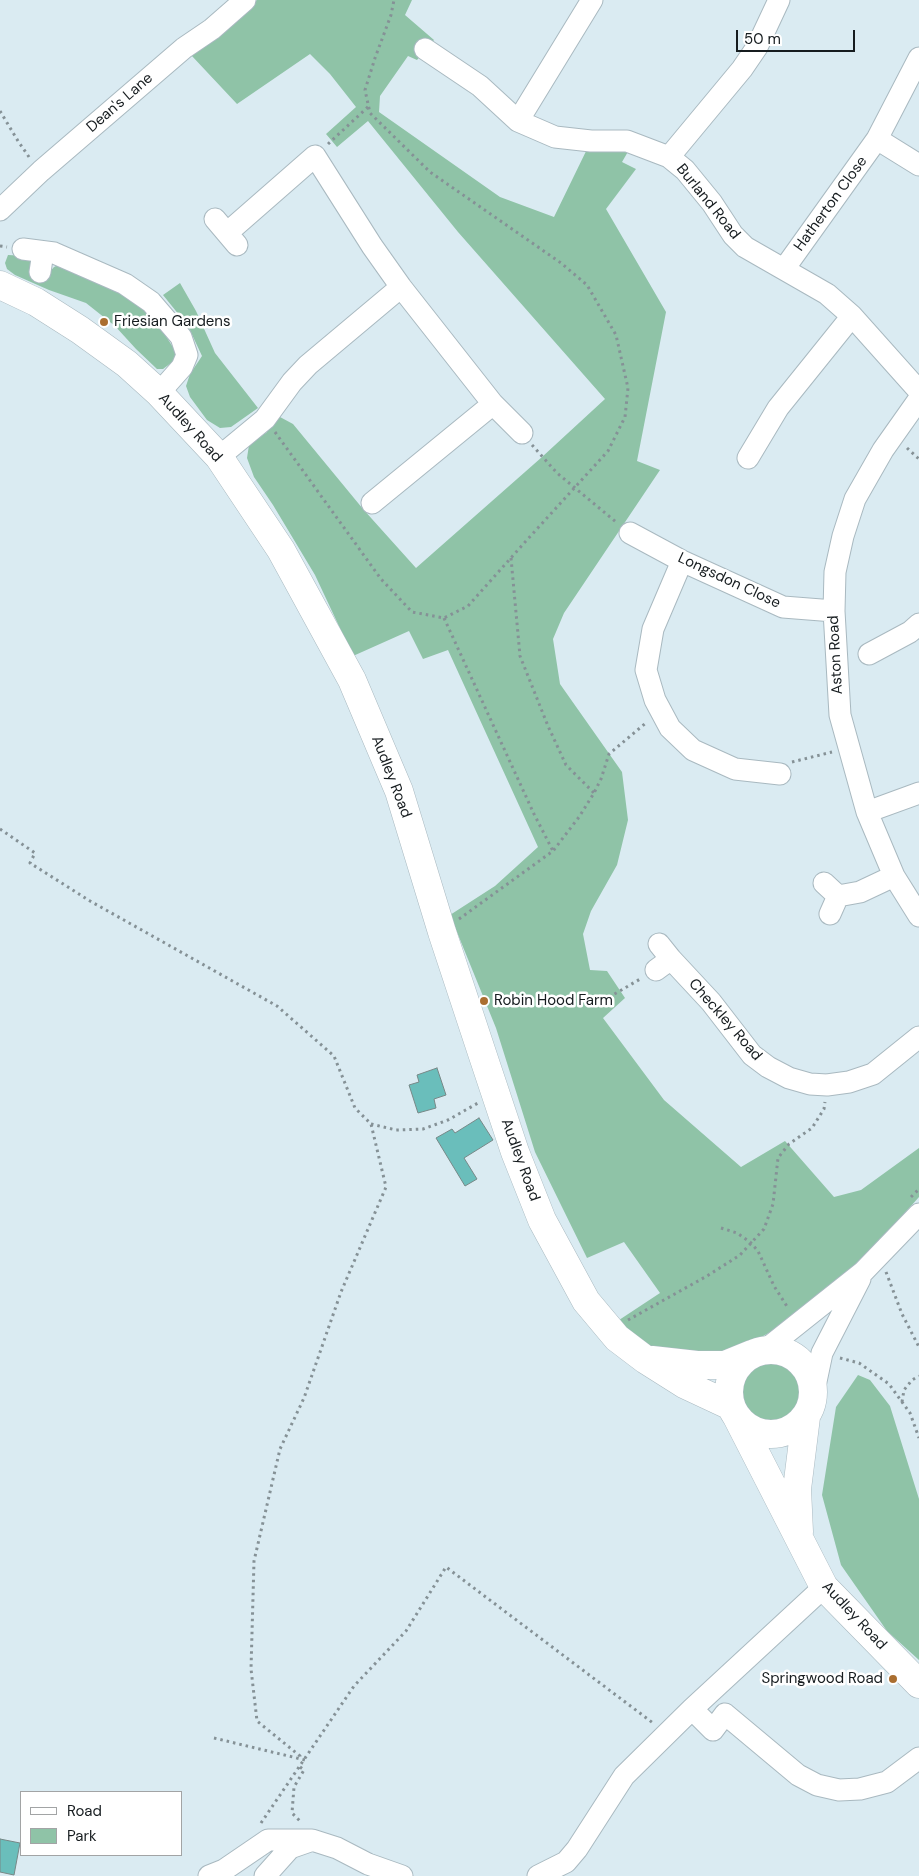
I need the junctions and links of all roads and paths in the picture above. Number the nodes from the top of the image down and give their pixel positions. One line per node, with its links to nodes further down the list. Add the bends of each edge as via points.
1 (245, 0): 13 (street, Dean's Lane)
2 (592, 0): 8 (street)
3 (779, 0): 11 (street, via 757,48)
4 (425, 49): 8 (street, Burland Road, via 480,86)
5 (919, 58): 9 (street, Hatherton Close)
6 (369, 106): 10 (path)
7 (0, 111): 13 (path)
8 (518, 121): 11 (street, Burland Road, via 555,137 627,141 634,151)
9 (878, 140): 12 (street); 17 (street, Hatherton Close)
10 (321, 150): 15 (street); 19 (street, via 372,246)
11 (669, 157): 17 (street, Burland Road, via 685,170 745,247)
12 (919, 165)
13 (41, 171): 14 (street, Dean's Lane)
14 (0, 210)
15 (226, 232)
16 (23, 249): 22 (street, via 42,262 54,253 126,284 151,302 181,338 187,355 182,367)
17 (784, 269): 20 (street, Burland Road, via 826,294)
18 (0, 285): 22 (main road, Audley Road, via 36,302 80,330 127,364)
19 (401, 287): 24 (street); 26 (street, via 308,365 265,419)
20 (852, 316): 21 (street, Burland Road); 27 (street, via 778,408)
21 (919, 391)
22 (159, 393): 26 (main road, Audley Road)
23 (919, 399): 32 (street, Aston Road, via 883,450 855,499 837,563)
24 (493, 404): 25 (street); 28 (street)
25 (522, 433): 29 (path, via 557,473)
26 (219, 457): 47 (main road, Audley Road, via 281,550 352,680 399,792)
27 (748, 458)
28 (372, 503)
29 (630, 533): 31 (street, Longsdon Close)
30 (511, 558): 39 (path, via 520,656 566,765)
31 (682, 560): 32 (street, Longsdon Close, via 783,607); 36 (street, via 653,629 646,670)
32 (834, 610): 37 (street, Aston Road, via 840,715)
33 (444, 618): 43 (path)
34 (919, 624): 35 (street)
35 (869, 654)
36 (661, 710): 38 (street, via 670,728 694,750 735,769); 39 (path, via 609,754)
37 (849, 748): 38 (path, via 786,764); 41 (street, Aston Road)
38 (780, 774)
39 (594, 793): 43 (path)
40 (919, 793): 41 (street)
41 (866, 812): 44 (street, Aston Road)
42 (0, 828): 53 (path, via 35,853 30,863 90,901 277,1006 334,1056 355,1108)
43 (553, 851): 47 (path)
44 (894, 876): 45 (street, via 860,892); 46 (street, Aston Road)
45 (831, 898)
46 (919, 916)
47 (442, 932): 52 (main road, Audley Road)
48 (662, 958): 49 (path); 51 (street, Checkley Road, via 711,1002 752,1055 768,1068 810,1084)
49 (592, 1007)
50 (919, 1037): 51 (street, Checkley Road, via 873,1074)
51 (827, 1085): 57 (path, via 824,1109 812,1128 789,1144 778,1158 774,1204 764,1229)
52 (496, 1093): 53 (path, via 448,1120 423,1129 396,1130); 64 (main road, Audley Road, via 542,1220 586,1301 617,1338)
53 (371, 1124): 78 (path, via 386,1186 341,1292 304,1398 280,1449 254,1561 251,1668 257,1721)
54 (919, 1189): 55 (path)
55 (912, 1209): 58 (street)
56 (721, 1228): 57 (path)
57 (750, 1242): 59 (path, via 740,1255); 60 (path, via 758,1251)
58 (872, 1274): 60 (street); 61 (path, via 886,1271); 63 (street)
59 (625, 1322)
60 (797, 1325): 62 (street)
61 (919, 1347)
62 (760, 1351): 64 (main road, via 725,1365); 66 (main road, via 779,1350 796,1357 807,1368); 68 (main road, via 741,1362 732,1375 729,1390)
63 (822, 1353): 66 (street); 67 (path, via 859,1364 889,1384)
64 (646, 1360): 68 (main road, Audley Road)
65 (919, 1376): 67 (path, via 904,1390)
66 (814, 1391): 69 (main road)
67 (902, 1403): 70 (path, via 910,1413)
68 (734, 1412): 69 (main road, via 750,1429 768,1434 782,1433); 71 (main road, Audley Road)
69 (806, 1417): 71 (main road, Audley Road, via 797,1489)
70 (919, 1438)
71 (799, 1541): 72 (main road, Audley Road)
72 (824, 1587): 73 (main road, Audley Road); 74 (street)
73 (919, 1684)
74 (692, 1709): 75 (street); 77 (street, via 713,1730 725,1714 798,1775 817,1785 839,1790 860,1789 886,1782)
75 (667, 1734): 79 (path, via 446,1567 406,1631 354,1686); 86 (street, via 624,1776 578,1849 566,1862)
76 (214, 1738): 78 (path)
77 (919, 1758)
78 (300, 1759): 79 (path)
79 (305, 1760): 80 (path)
80 (300, 1767): 81 (path, via 304,1770 294,1787 292,1813 305,1826); 82 (path, via 254,1834)
81 (312, 1840): 82 (street, via 268,1840); 84 (street, via 290,1848); 85 (street)
82 (261, 1845): 83 (street, via 224,1870)
83 (209, 1876)
84 (265, 1876)
85 (402, 1876)
86 (538, 1876)

